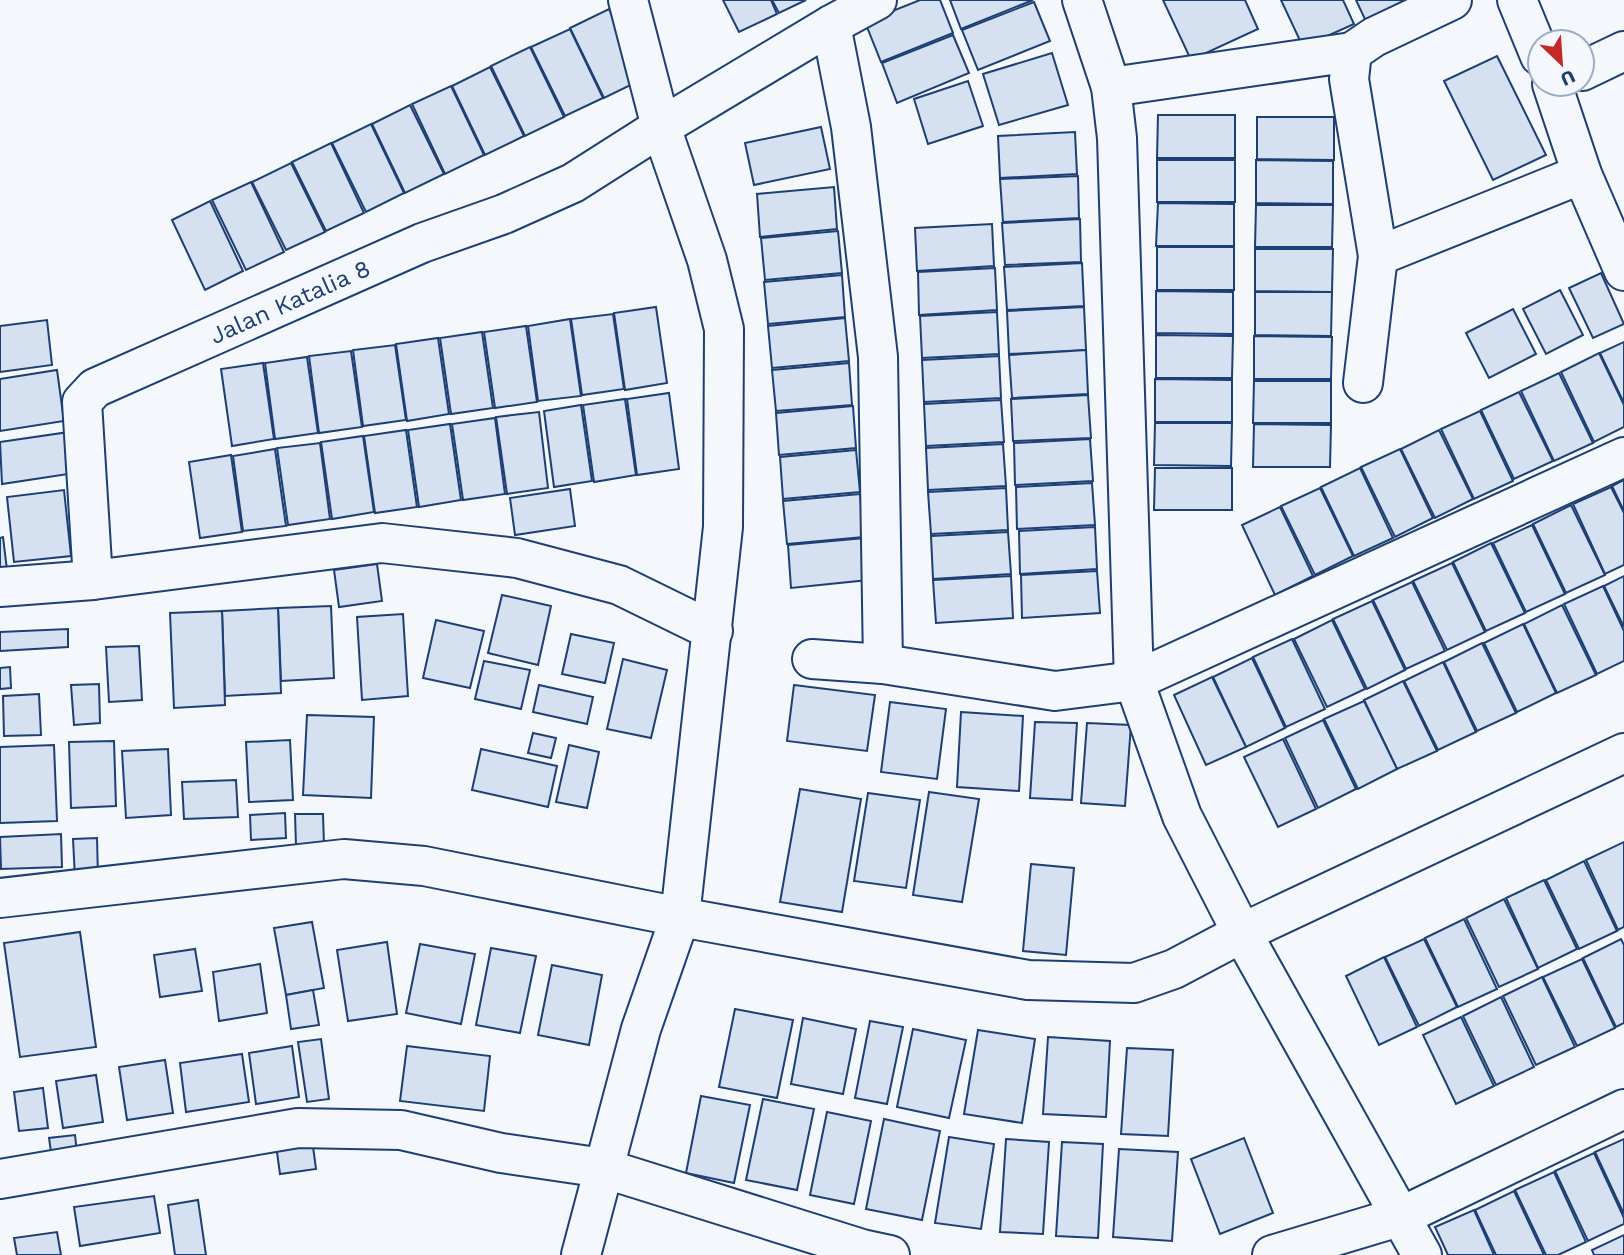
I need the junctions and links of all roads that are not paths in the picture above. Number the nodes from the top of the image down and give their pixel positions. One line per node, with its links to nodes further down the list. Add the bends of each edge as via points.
1 (628, 0): 13 (street)
2 (877, 0): 6 (street, Jalan Katalia 8)
3 (1082, 0): 11 (street)
4 (1452, 0): 9 (street)
5 (1517, 0): 7 (street)
6 (831, 25): 13 (street, Jalan Katalia 8); 23 (street, via 851,127 878,357)
7 (1528, 28)
8 (1624, 51): 10 (street)
9 (1352, 52): 11 (street); 15 (street, via 1349,79)
10 (1596, 64)
11 (1111, 86): 24 (street, via 1117,138)
12 (1558, 98): 14 (street)
13 (660, 127): 19 (street, Jalan Katalia 8, via 573,183 422,243 95,388 82,402); 21 (street, via 707,260 724,329 723,527)
14 (1582, 174): 15 (street); 16 (street)
15 (1378, 256): 17 (street)
16 (1624, 271)
17 (1363, 383)
18 (1624, 457): 24 (street)
19 (93, 580): 20 (street); 21 (street, via 382,543 517,558 619,585)
20 (0, 587)
21 (713, 631): 27 (street)
22 (812, 659): 23 (street)
23 (883, 664): 24 (street, via 1055,691)
24 (1134, 681): 28 (street, via 1182,816)
25 (1624, 754): 28 (street)
26 (0, 898): 27 (street, via 344,859 424,866)
27 (680, 917): 28 (street, via 1028,980 1134,983 1174,969); 30 (street, via 641,1029)
28 (1242, 933): 32 (street)
29 (1624, 1109): 32 (street)
30 (603, 1168): 31 (street, via 501,1153 401,1130 298,1128); 33 (street); 34 (street)
31 (0, 1179)
32 (1402, 1216): 35 (street); 36 (street)
33 (871, 1253)
34 (581, 1255)
35 (1272, 1255)
36 (1422, 1255)

